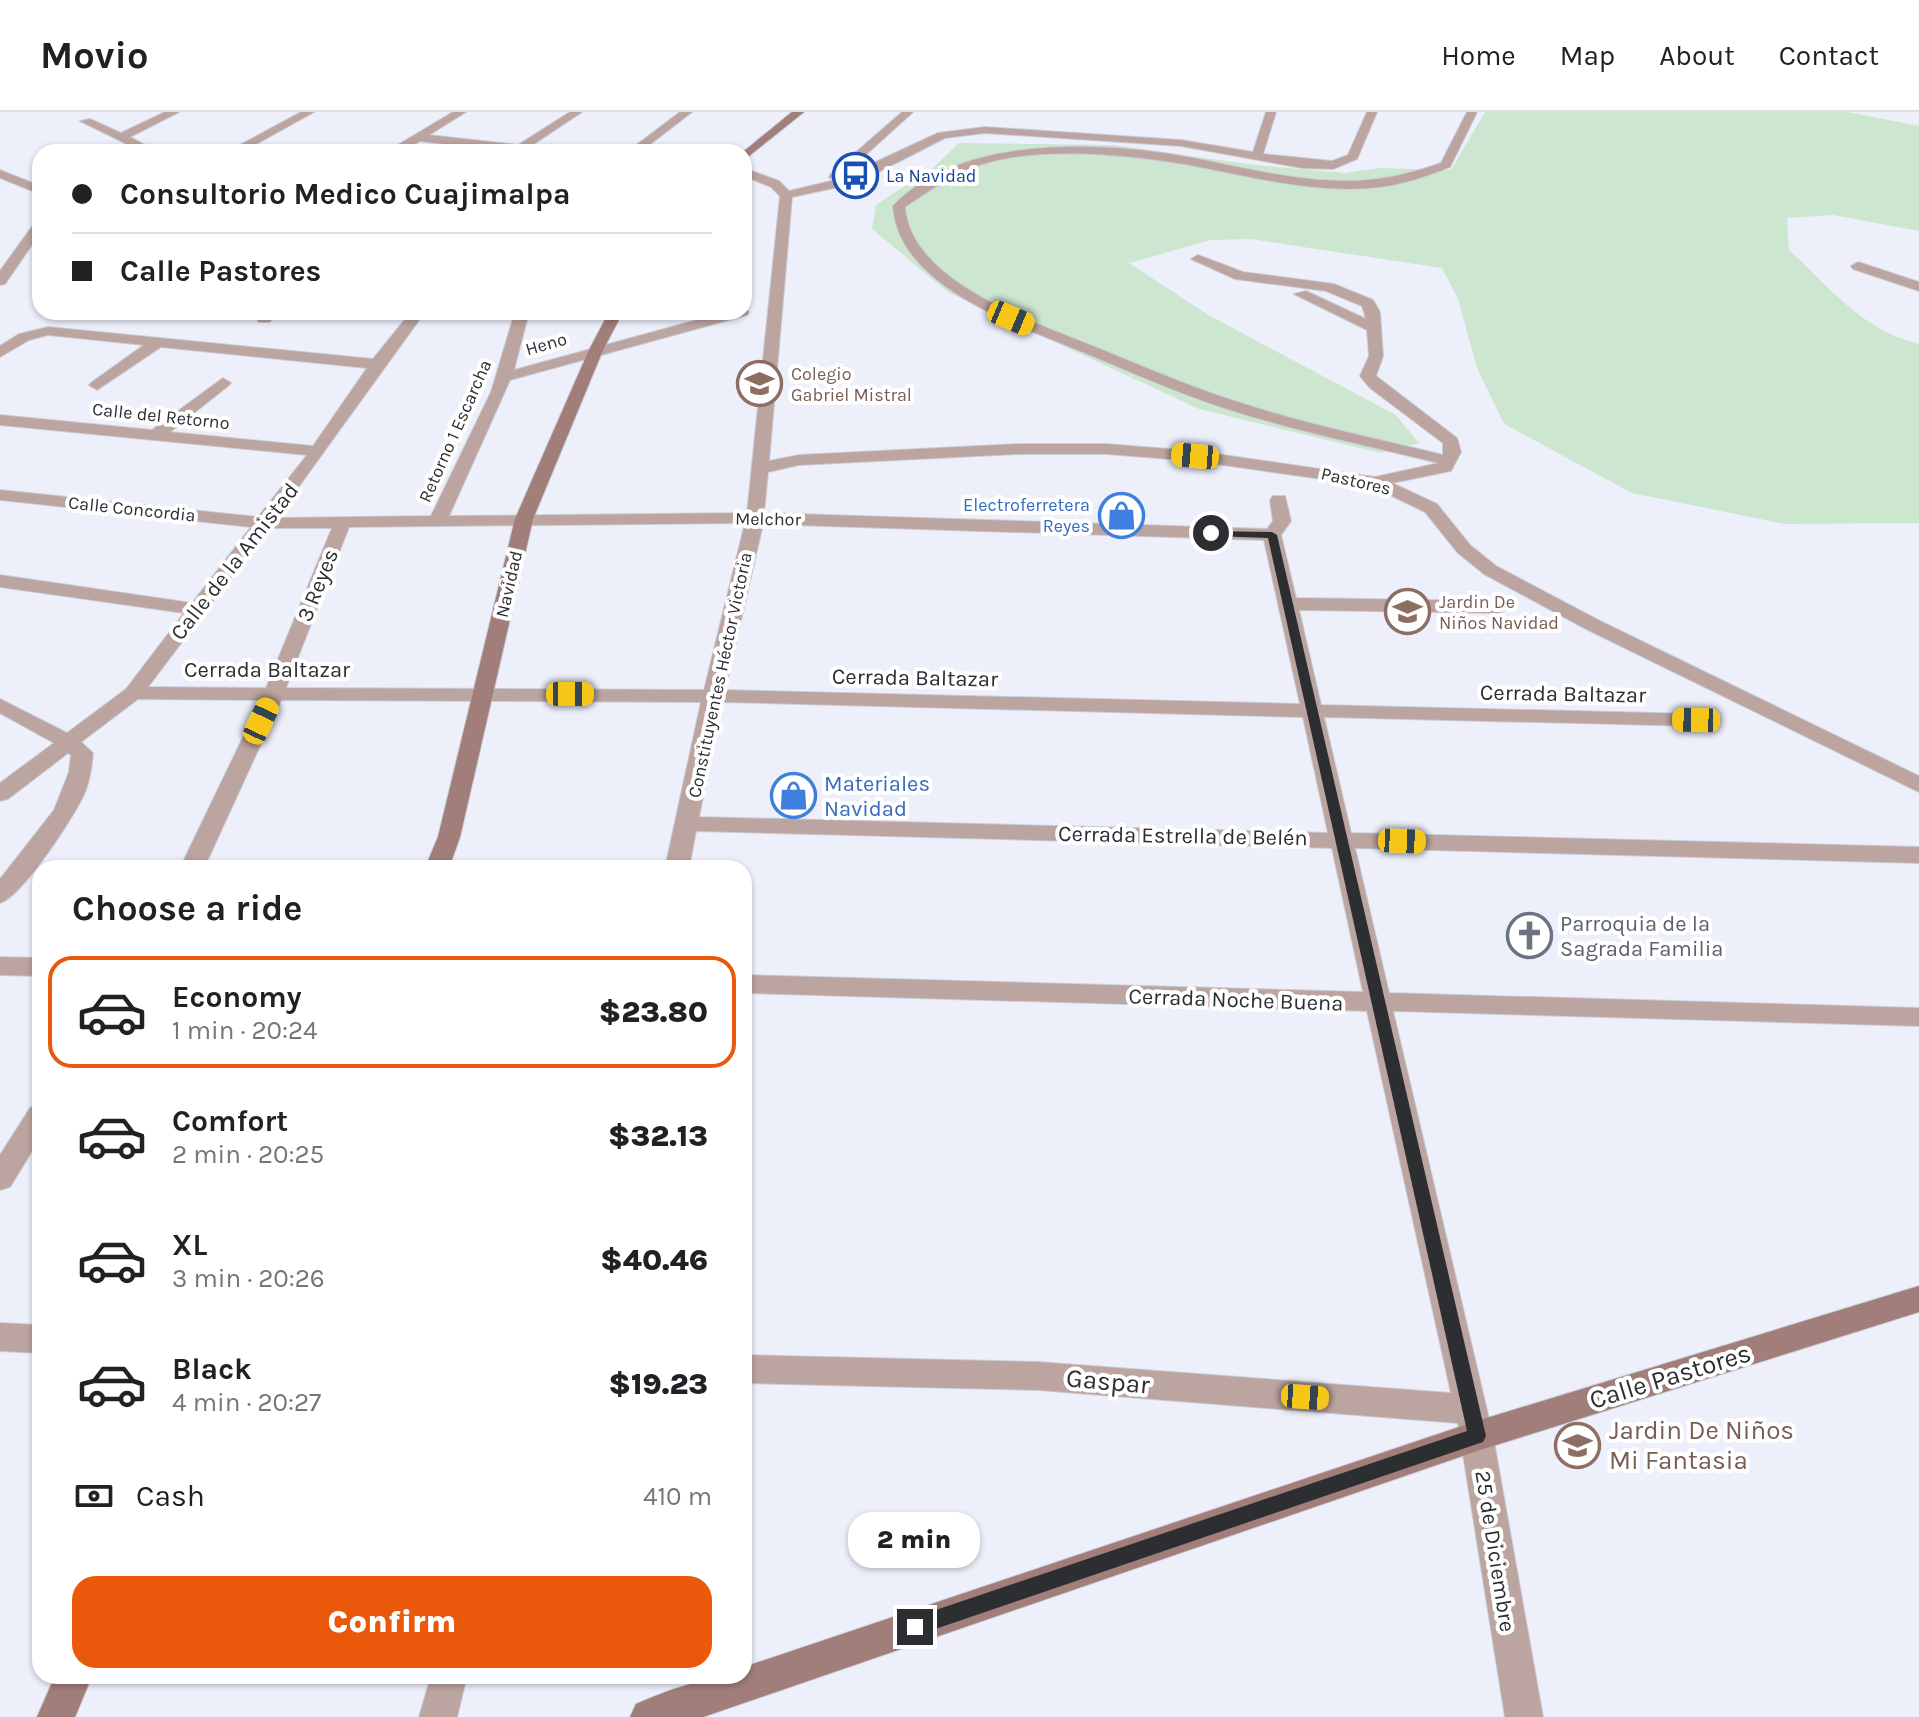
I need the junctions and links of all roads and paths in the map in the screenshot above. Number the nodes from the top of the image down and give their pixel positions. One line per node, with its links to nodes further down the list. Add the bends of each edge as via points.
1 (174, 112): 12 (street)
2 (309, 112): 15 (street)
3 (461, 112): 13 (street)
4 (577, 112): 18 (street)
5 (687, 112): 19 (street)
6 (799, 112): 20 (street)
7 (908, 112): 25 (street)
8 (1271, 112): 21 (street)
9 (1372, 112): 21 (street, via 1353,157 1345,162 1302,164)
10 (1472, 112): 50 (street, via 1446,165 1366,186 1335,187 1143,155 1005,155 977,162 916,193 899,206 898,217 906,236 938,273 1011,318 1152,377)
11 (86, 121): 12 (street)
12 (121, 137): 14 (street)
13 (416, 137): 16 (street); 17 (street)
14 (135, 144)
15 (248, 144)
16 (405, 144)
17 (470, 144)
18 (526, 144)
19 (644, 144)
20 (752, 150)
21 (1257, 156): 25 (street, via 1181,143 985,130 942,135 853,180)
22 (0, 174): 24 (street)
23 (752, 175): 26 (street)
24 (32, 187)
25 (822, 189): 26 (street)
26 (786, 195): 32 (street, Constituyentes Héctor Victoria)
27 (32, 235): 30 (street)
28 (1198, 259): 50 (street, via 1327,304 1372,327 1376,356 1368,376 1451,441 1453,452)
29 (1858, 266): 31 (street)
30 (0, 281)
31 (1919, 287)
32 (776, 303): 33 (street, Heno); 48 (street, Constituyentes Héctor Victoria)
33 (752, 310)
34 (412, 320): 41 (street, Calle de la Amistad)
35 (520, 320): 42 (street, Retorno 1 Escarcha)
36 (612, 320): 39 (street, Navidad)
37 (712, 320): 39 (street, Heno)
38 (159, 341): 40 (street, via 48,331 24,337); 41 (street); 44 (street)
39 (596, 350): 42 (street, Heno); 54 (street, Navidad)
40 (0, 353)
41 (377, 364): 47 (street, Calle de la Amistad)
42 (502, 378): 55 (street, Retorno 1 Escarcha)
43 (223, 383): 46 (street)
44 (97, 385)
45 (0, 420): 46 (street, Calle del Retorno)
46 (156, 435): 47 (street, Calle del Retorno)
47 (318, 451): 57 (street, Calle de la Amistad)
48 (761, 468): 49 (street, Pastores, via 799,460 1106,449); 53 (street, Constituyentes Héctor Victoria)
49 (1375, 482): 50 (street, Pastores); 50 (street)
50 (1440, 483): 71 (street, Pastores, via 1464,549 1490,570)
51 (0, 495): 57 (street, Calle Concordia)
52 (1279, 500): 58 (street, 25 de Diciembre, via 1282,521)
53 (755, 518): 54 (street, Melchor); 58 (street, Melchor); 66 (street, Constituyentes Héctor Victoria)
54 (524, 519): 55 (street, Melchor); 65 (street, Navidad)
55 (438, 520): 56 (street, Melchor)
56 (343, 521): 57 (street, Melchor); 64 (street, 3 Reyes)
57 (264, 523): 62 (street, Calle de la Amistad)
58 (1272, 535): 60 (street, 25 de Diciembre)
59 (0, 581): 62 (street)
60 (1287, 604): 61 (street); 68 (street, 25 de Diciembre)
61 (1500, 607)
62 (196, 609): 63 (street, Calle de la Amistad)
63 (133, 693): 64 (street, Cerrada Baltazar); 70 (street, Calle de la Amistad)
64 (274, 693): 65 (street, Cerrada Baltazar); 76 (street, 3 Reyes)
65 (485, 693): 66 (street, Cerrada Baltazar); 77 (street, Navidad)
66 (713, 696): 68 (street, Cerrada Baltazar); 73 (street, Constituyentes Héctor Victoria)
67 (0, 705): 70 (street)
68 (1311, 711): 69 (street, Cerrada Baltazar); 74 (street, 25 de Diciembre)
69 (1696, 720)
70 (67, 742): 72 (street, Calle de la Amistad); 79 (street, via 82,753 79,784)
71 (1919, 785)
72 (0, 794)
73 (688, 824): 74 (street, Cerrada Estrella de Belén); 78 (street, Constituyentes Héctor Victoria)
74 (1341, 839): 75 (street, Cerrada Estrella de Belén); 83 (street, 25 de Diciembre)
75 (1919, 855)
76 (196, 860)
77 (440, 860)
78 (679, 860)
79 (0, 895)
80 (0, 966): 81 (street)
81 (32, 967)
82 (752, 984): 83 (street, Cerrada Noche Buena)
83 (1378, 1003): 84 (street, Cerrada Noche Buena); 91 (street, 25 de Diciembre)
84 (1919, 1017)
85 (32, 1128): 86 (street)
86 (0, 1179)
87 (1919, 1299): 91 (street, Calle Pastores)
88 (0, 1337): 89 (street)
89 (32, 1339)
90 (752, 1369): 91 (street, Gaspar, via 1038,1376)
91 (1474, 1423): 92 (street, Calle Pastores); 99 (street, 25 de Diciembre)
92 (752, 1680)
93 (70, 1684): 96 (street)
94 (447, 1684): 97 (street)
95 (742, 1684): 98 (street, Calle Pastores)
96 (56, 1717)
97 (438, 1717)
98 (649, 1717)
99 (1524, 1717)

